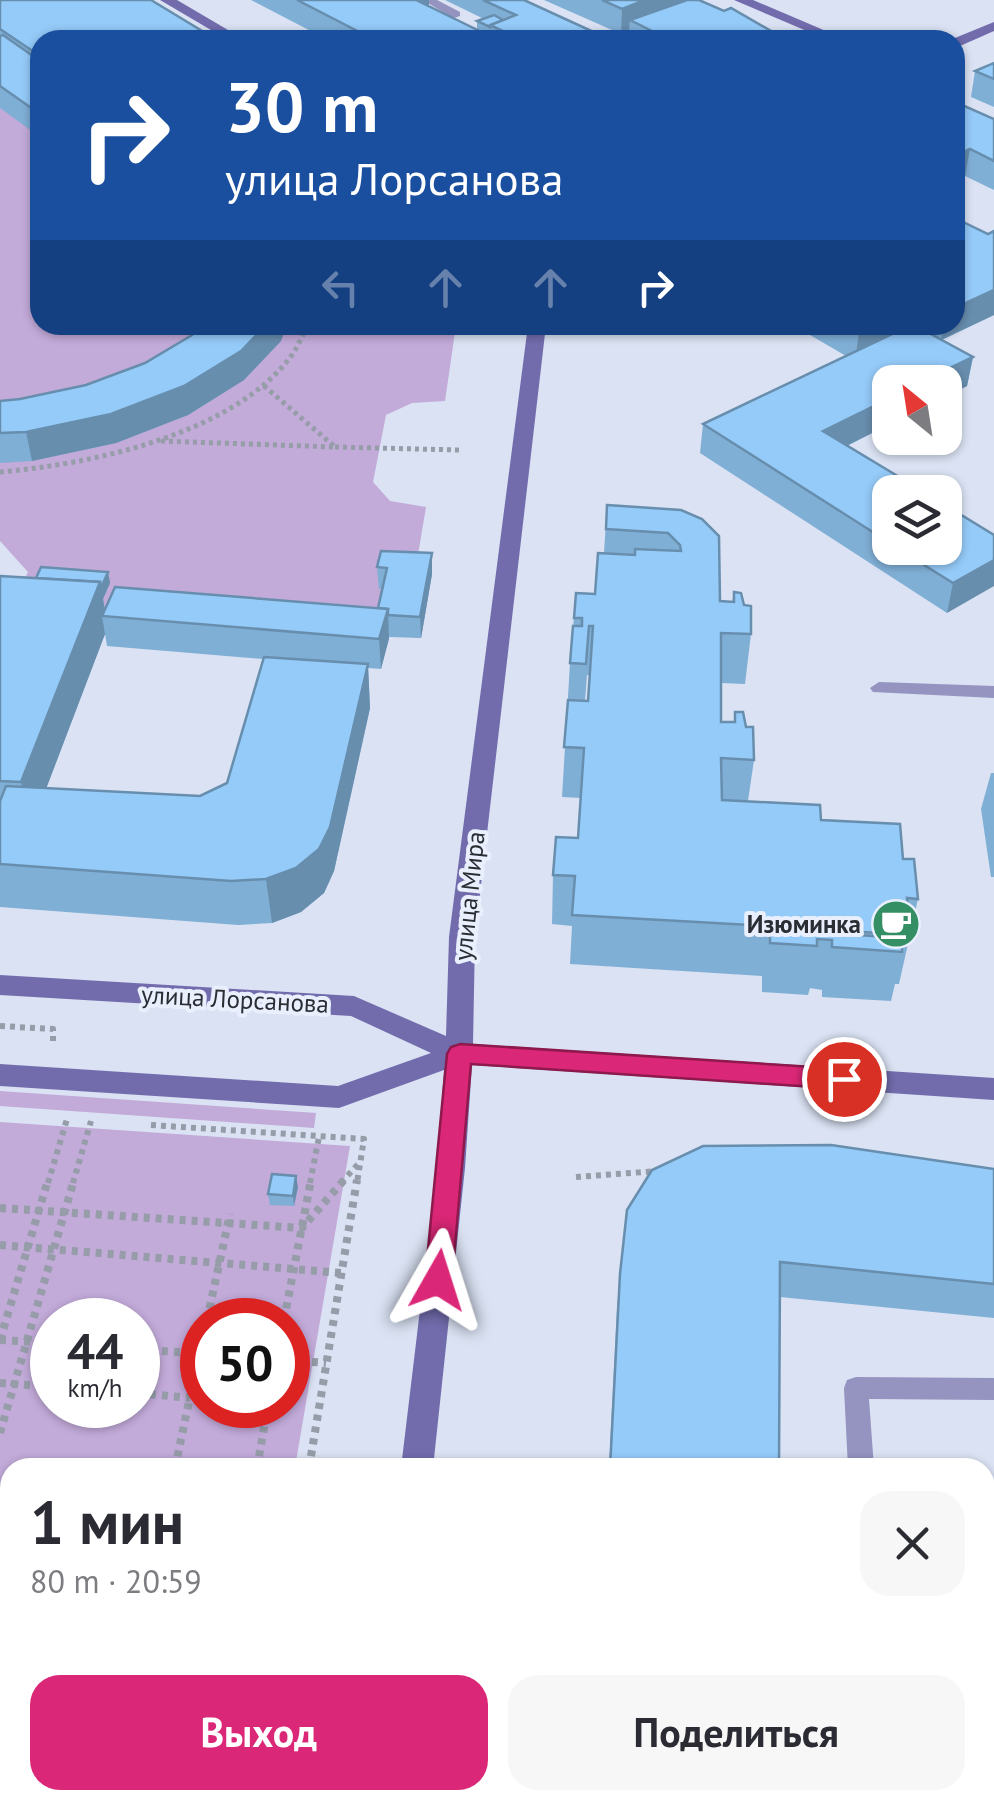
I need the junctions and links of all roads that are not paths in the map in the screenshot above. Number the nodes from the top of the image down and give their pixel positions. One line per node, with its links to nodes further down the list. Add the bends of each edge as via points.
1 (167, 0): 5 (main road)
2 (428, 0): 6 (lane, via 456,14 432,22)
3 (742, 0): 7 (main road)
4 (994, 26): 8 (main road)
5 (220, 30)
6 (448, 30)
7 (816, 30)
8 (965, 39)
9 (536, 335): 13 (main road, улица Мира, via 462,938)
10 (879, 688): 11 (lane)
11 (994, 692)
12 (0, 985): 13 (main road, улица Лорсанова, via 354,1006)
13 (460, 1054): 14 (main road, улица Лорсанова, via 339,1097); 15 (main road, улица Лорсанова); 17 (main road, улица Мира)
14 (0, 1075)
15 (994, 1089)
16 (994, 1389): 18 (lane, via 856,1388)
17 (418, 1458)
18 (860, 1458)

